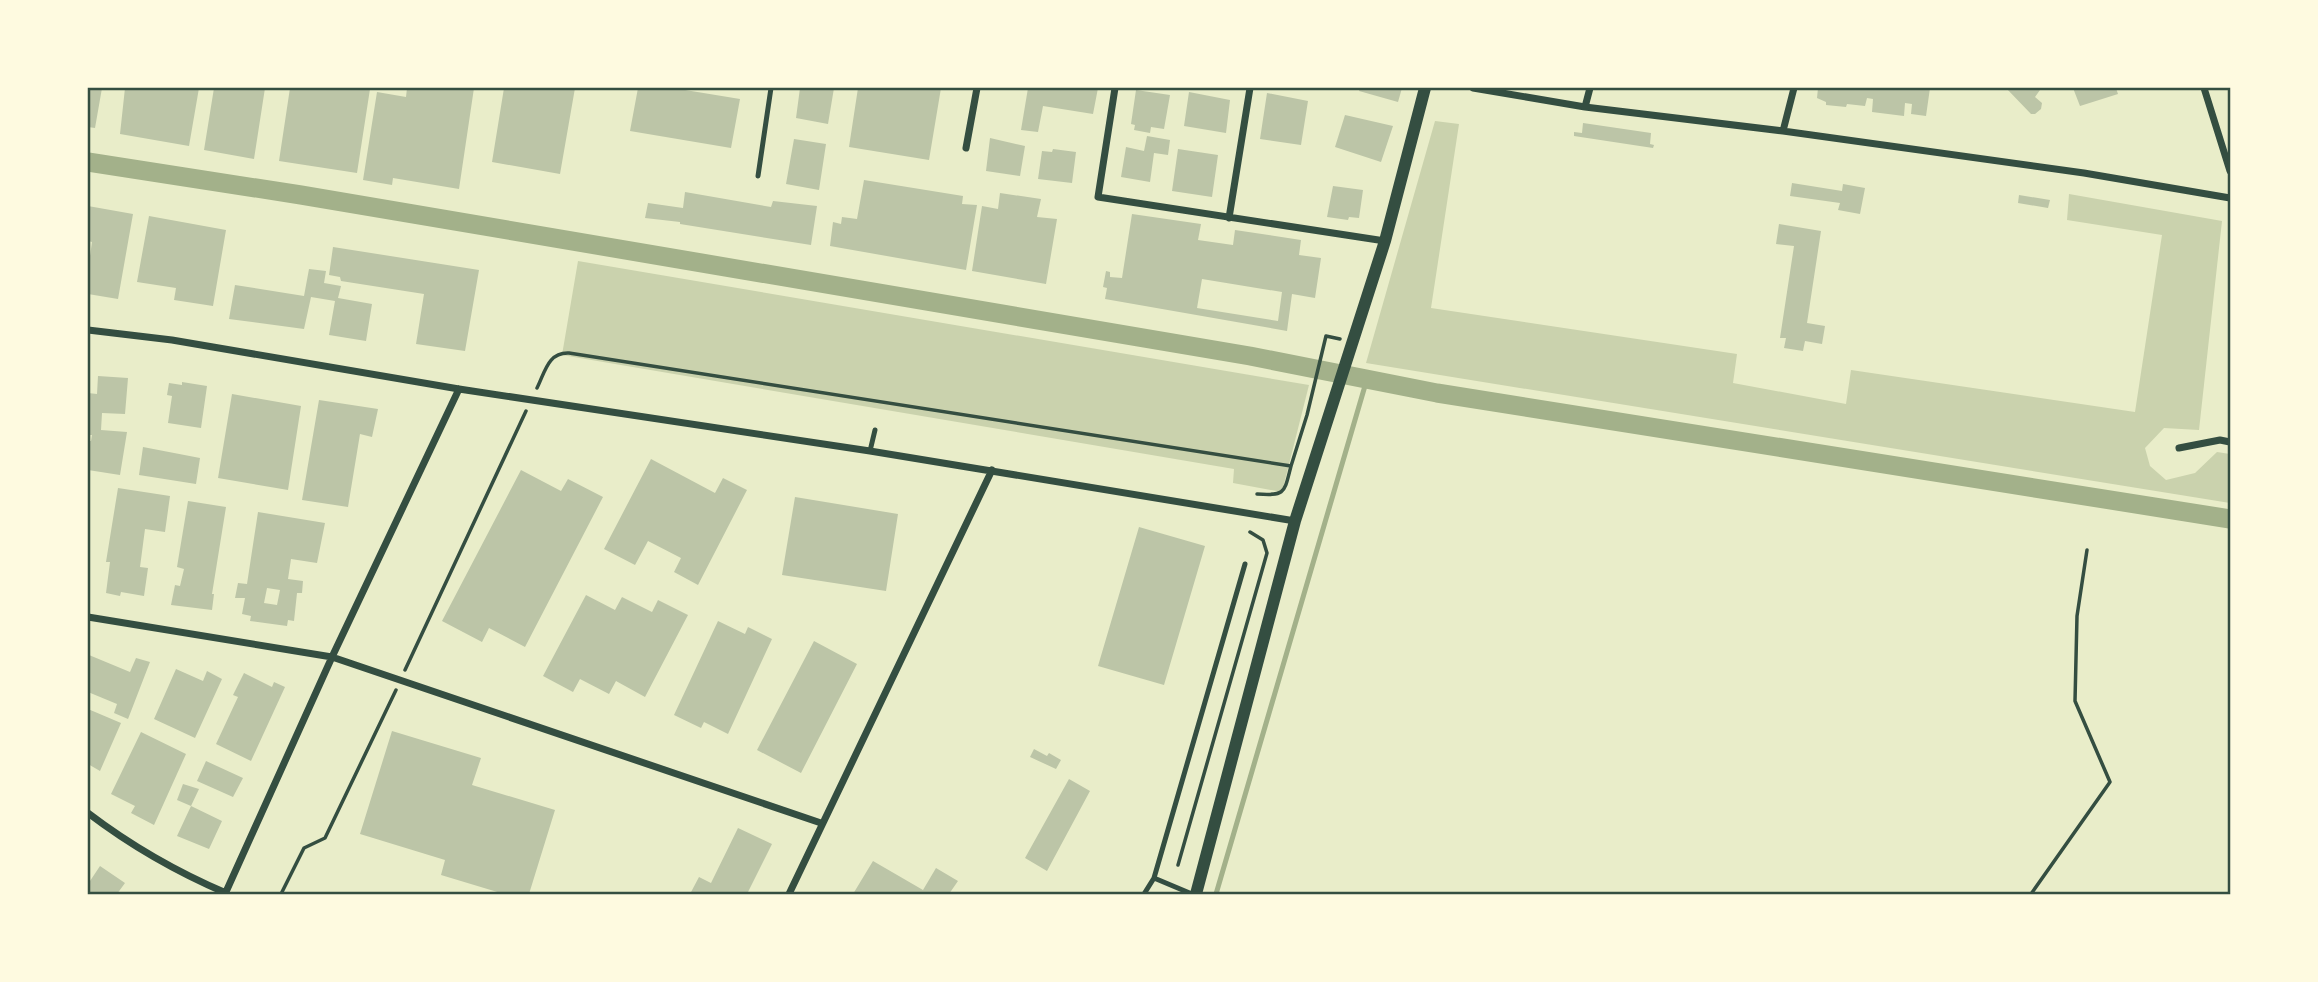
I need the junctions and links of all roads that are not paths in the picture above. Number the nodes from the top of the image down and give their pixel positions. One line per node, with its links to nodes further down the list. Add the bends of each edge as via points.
1 (771, 88): 14 (lane)
2 (977, 88): 12 (street)
3 (1115, 88): 16 (street, via 1098,197)
4 (1250, 88): 16 (street)
5 (1425, 88): 17 (street)
6 (1473, 88): 10 (street)
7 (1590, 88): 10 (street)
8 (1794, 88): 11 (street)
9 (2204, 88): 13 (street)
10 (1585, 107): 11 (street)
11 (1783, 131): 15 (street)
12 (966, 148)
13 (2231, 172)
14 (758, 176)
15 (2231, 198)
16 (1229, 218): 17 (street)
17 (1385, 241): 25 (street)
18 (88, 330): 19 (street)
19 (459, 389): 23 (street); 28 (street)
20 (875, 430): 23 (lane)
21 (2231, 442): 22 (street)
22 (2179, 449)
23 (870, 451): 24 (street)
24 (992, 470): 25 (street); 30 (street)
25 (1295, 521): 35 (street)
26 (1245, 564): 31 (lane)
27 (88, 617): 28 (street)
28 (332, 657): 30 (street); 32 (street)
29 (88, 813): 32 (street, via 118,836)
30 (821, 823): 33 (street)
31 (1154, 878): 34 (lane); 35 (lane)
32 (226, 893)
33 (789, 894)
34 (1144, 894)
35 (1194, 894)

